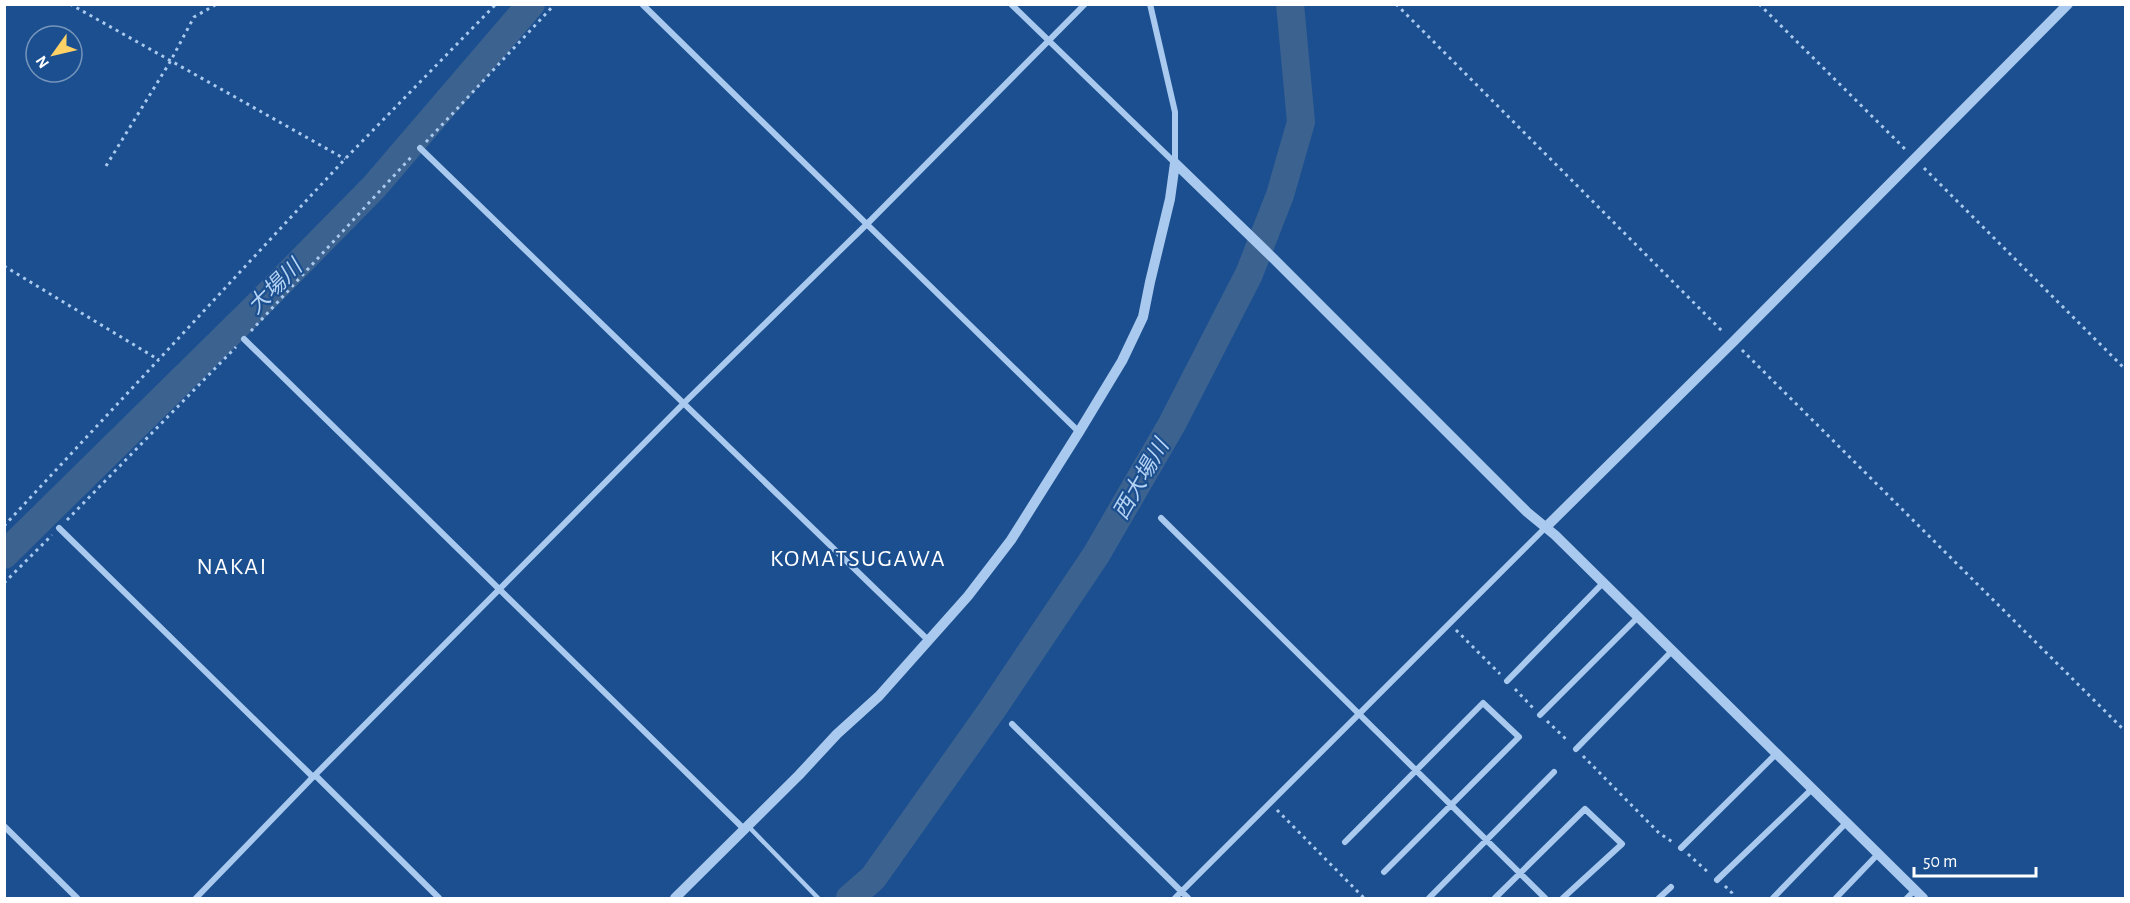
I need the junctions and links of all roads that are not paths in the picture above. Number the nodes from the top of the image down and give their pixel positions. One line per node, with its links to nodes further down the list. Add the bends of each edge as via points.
1 (642, 4): 9 (street)
2 (1011, 4): 6 (street)
3 (1085, 4): 6 (street)
4 (1150, 4): 8 (street, via 1175,112)
5 (2068, 4): 14 (street)
6 (1049, 41): 8 (street); 9 (street)
7 (420, 148): 11 (street)
8 (1175, 162): 12 (street, via 1143,317 1122,361); 14 (street)
9 (867, 224): 11 (street); 12 (street)
10 (244, 339): 17 (street)
11 (684, 403): 17 (street); 19 (street)
12 (1079, 432): 19 (street, via 1011,540)
13 (1161, 518): 22 (street)
14 (1546, 527): 16 (street); 22 (street)
15 (59, 528): 29 (street)
16 (1604, 583): 18 (street); 21 (street)
17 (501, 588): 29 (street); 34 (street)
18 (1638, 618): 20 (street); 23 (street)
19 (929, 641): 34 (street, via 879,696)
20 (1672, 651): 25 (street); 26 (street)
21 (1507, 681)
22 (1359, 713): 27 (street); 43 (street)
23 (1540, 715)
24 (1012, 724): 43 (street)
25 (1576, 749)
26 (1776, 754): 30 (street); 37 (street)
27 (1415, 770): 31 (street); 31 (street, via 1483,703 1519,737); 36 (street)
28 (1554, 772): 35 (street)
29 (314, 776): 46 (street); 47 (street)
30 (1812, 789): 32 (street); 41 (street)
31 (1451, 806): 35 (street); 39 (street)
32 (1846, 823): 38 (street); 57 (street)
33 (4, 826): 45 (street)
34 (745, 827): 48 (street); 49 (lane)
35 (1486, 839): 40 (street); 52 (street)
36 (1345, 842)
37 (1681, 848)
38 (1878, 854): 44 (street); 58 (street)
39 (1384, 873)
40 (1520, 874): 53 (street); 54 (street); 55 (street, via 1585,809 1622,844)
41 (1717, 880)
42 (1671, 886): 56 (street)
43 (1181, 892): 50 (street); 51 (street)
44 (1915, 896)
45 (77, 898)
46 (196, 898)
47 (439, 898)
48 (675, 898)
49 (818, 898)
50 (1175, 898)
51 (1188, 898)
52 (1429, 898)
53 (1495, 898)
54 (1545, 898)
55 (1563, 898)
56 (1659, 898)
57 (1773, 898)
58 (1836, 898)

